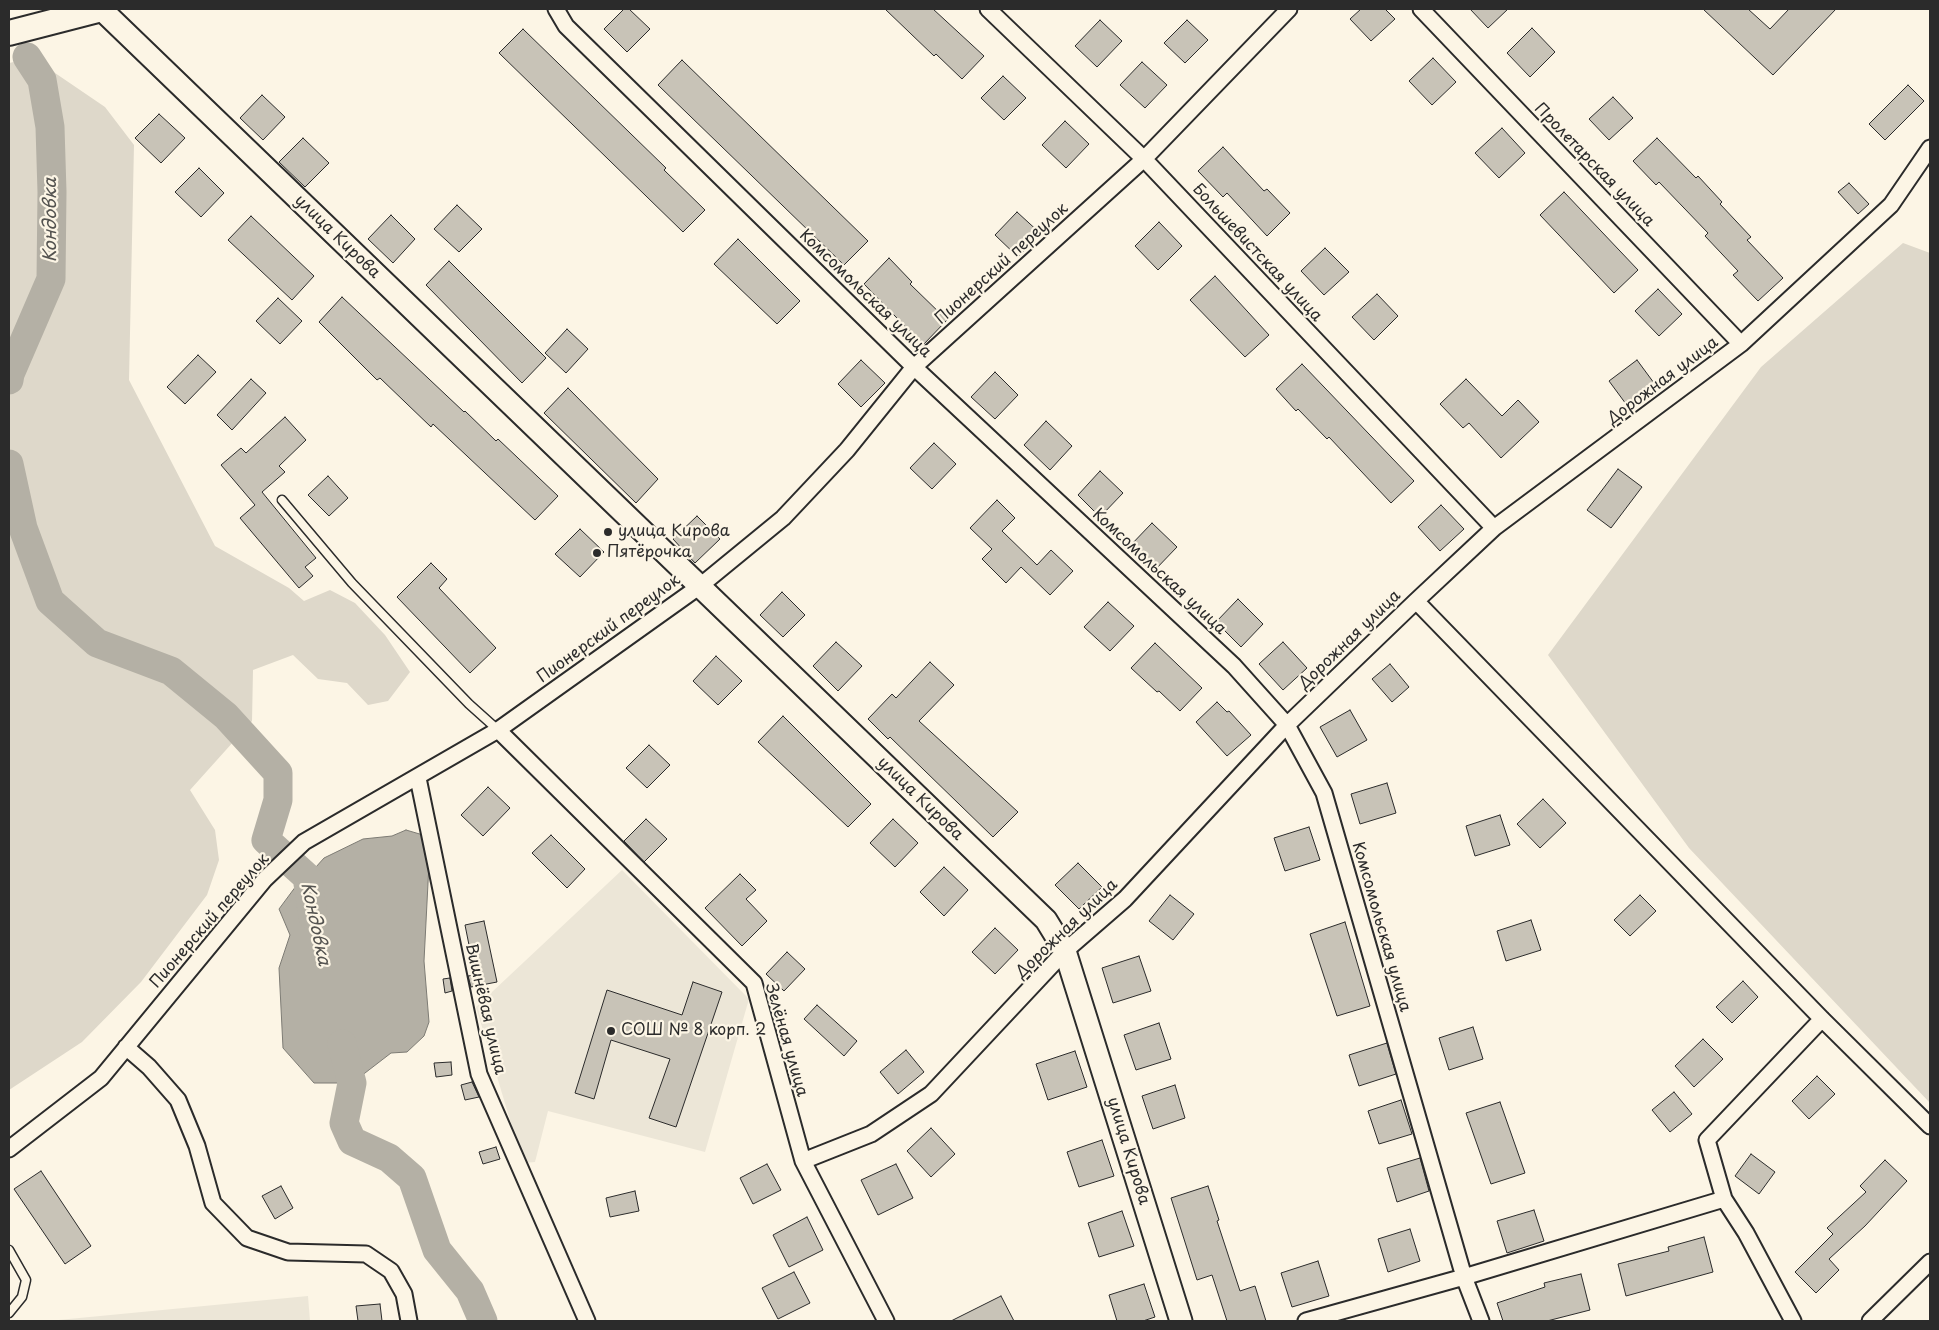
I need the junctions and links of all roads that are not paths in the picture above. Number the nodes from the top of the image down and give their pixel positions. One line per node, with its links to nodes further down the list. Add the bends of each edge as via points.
1 (101, 9): 6 (main road); 13 (street, улица Кирова)
2 (556, 9): 10 (street, Комсомольская улица, via 566,26)
3 (988, 9): 8 (street, Большевистская улица)
4 (1289, 9): 8 (street, Пионерский переулок)
5 (1421, 9): 9 (street, Пролетарская улица)
6 (9, 32)
7 (1930, 148): 9 (street, Дорожная улица, via 1891,205)
8 (1144, 159): 10 (street, Пионерский переулок); 12 (street, Большевистская улица)
9 (1742, 344): 12 (street, Дорожная улица)
10 (914, 367): 13 (street, Пионерский переулок, via 847,450 783,518); 15 (street, Комсомольская улица, via 1234,666)
11 (282, 500): 16 (lane, via 352,583 468,704)
12 (1494, 528): 14 (street, Дорожная улица)
13 (700, 586): 16 (street, Пионерский переулок); 18 (street, улица Кирова, via 1046,920)
14 (1416, 600): 15 (street, Дорожная улица); 19 (street)
15 (1287, 725): 18 (street, Дорожная улица, via 1125,899); 27 (street, Комсомольская улица, via 1324,793)
16 (498, 730): 17 (street, Пионерский переулок); 23 (street, Зелёная улица, via 754,983)
17 (418, 778): 20 (street, Пионерский переулок, via 304,842 265,879); 30 (street, Вишнёвая улица, via 479,1074)
18 (1065, 950): 23 (street, Дорожная улица, via 931,1094 871,1134); 32 (street, улица Кирова)
19 (1822, 1019): 21 (street); 24 (street, via 1707,1140)
20 (126, 1047): 22 (street, Пионерский переулок, via 101,1078); 29 (street, via 178,1100 197,1146 213,1203 247,1238 288,1252 366,1254 391,1271 404,1294)
21 (1930, 1126)
22 (9, 1149)
23 (803, 1161): 31 (street, Зелёная улица)
24 (1724, 1199): 27 (street); 35 (street)
25 (9, 1250): 28 (lane, via 26,1280 22,1297)
26 (1930, 1262): 36 (street)
27 (1464, 1277): 33 (street); 34 (street, Комсомольская улица)
28 (9, 1313)
29 (409, 1321)
30 (587, 1321)
31 (886, 1321)
32 (1181, 1321)
33 (1306, 1321)
34 (1481, 1321)
35 (1793, 1321)
36 (1870, 1321)

